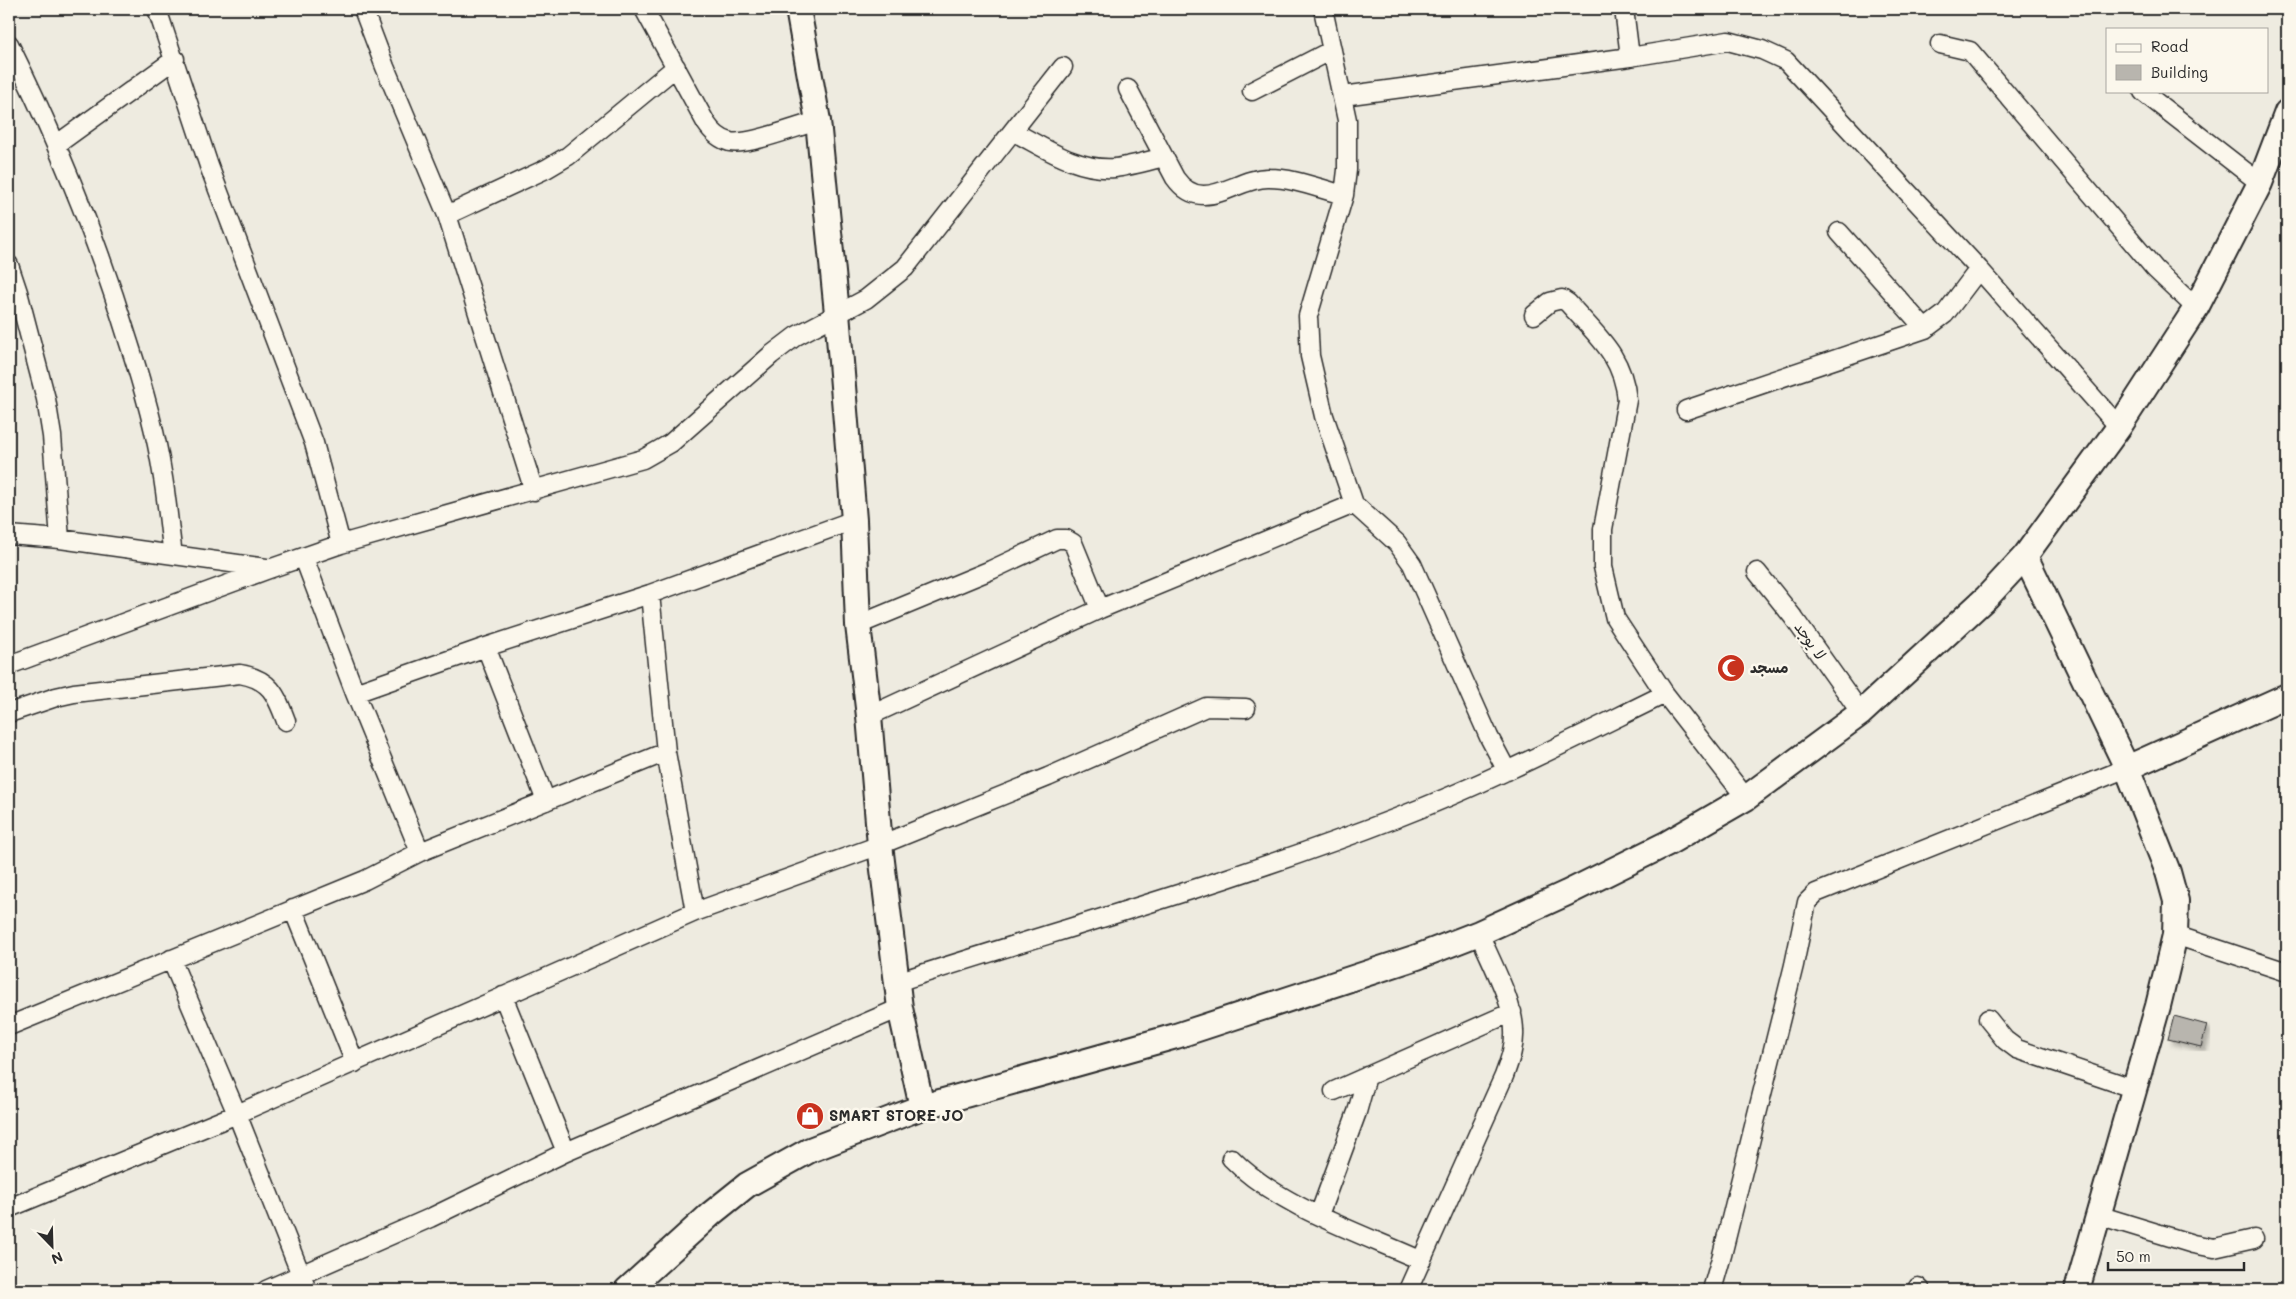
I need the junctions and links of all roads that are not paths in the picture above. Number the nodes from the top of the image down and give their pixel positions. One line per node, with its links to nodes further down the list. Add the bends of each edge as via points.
1 (157, 9): 11 (street)
2 (363, 9): 25 (street)
3 (644, 9): 12 (street)
4 (1323, 9): 9 (street)
5 (1624, 9): 10 (street)
6 (803, 12): 19 (street)
7 (9, 44): 21 (street)
8 (1940, 44): 30 (street, via 1970,50 2155,269)
9 (1332, 50): 15 (street); 17 (street)
10 (1630, 57): 17 (street); 28 (street, via 1728,41 1762,50 1786,61)
11 (175, 59): 21 (street); 41 (street, via 209,166 312,436)
12 (676, 67): 19 (street, via 710,130 724,140 746,142); 25 (street, via 568,156)
13 (1064, 67): 20 (street)
14 (1128, 90): 22 (street)
15 (1252, 91)
16 (2143, 92): 23 (street)
17 (1343, 96): 24 (street, via 1348,145)
18 (2287, 112): 23 (street)
19 (818, 120): 31 (street)
20 (1014, 132): 22 (street, via 1069,160 1092,167 1116,168); 31 (street, via 905,268 866,299)
21 (56, 145): 42 (street, via 100,254 144,390 162,471)
22 (1164, 157): 24 (street, via 1180,185 1194,194 1211,195 1262,178 1281,179)
23 (2260, 183): 30 (street)
24 (1344, 195): 37 (street, via 1308,316 1310,356 1324,416)
25 (447, 214): 36 (street)
26 (1839, 232): 33 (street)
27 (9, 265): 29 (street)
28 (1979, 269): 33 (street, via 1945,314); 35 (street)
29 (13, 294): 40 (street, via 46,399)
30 (2196, 308): 35 (street)
31 (837, 313): 36 (street, via 796,336 663,448 643,459); 38 (street)
32 (1534, 315): 53 (street, via 1556,299 1568,303 1620,366 1627,400 1603,529 1603,567 1615,618)
33 (1925, 329): 34 (street)
34 (1686, 410)
35 (2119, 427): 43 (street)
36 (534, 491): 41 (street)
37 (1354, 504): 48 (street); 62 (street, via 1397,543 1412,564)
38 (854, 520): 47 (street); 49 (street)
39 (9, 535): 40 (street)
40 (60, 539): 42 (street)
41 (341, 544): 44 (street)
42 (173, 555): 45 (street)
43 (2025, 556): 57 (street, via 1980,603); 61 (street)
44 (304, 558): 45 (street); 52 (street)
45 (269, 568): 51 (street)
46 (1757, 572): 57 (street, لا يوجد)
47 (650, 594): 50 (street); 60 (street)
48 (1100, 609): 49 (street, via 1073,543 1057,539); 58 (street)
49 (858, 625): 58 (street)
50 (486, 647): 52 (street); 64 (street)
51 (9, 665)
52 (355, 693): 66 (street)
53 (1665, 694): 62 (street); 63 (street)
54 (2287, 696): 61 (street)
55 (1246, 708): 65 (street, via 1206,707 1048,777)
56 (9, 713): 59 (street, via 74,693 240,674 257,678 272,689)
57 (1861, 713): 63 (street)
58 (869, 716): 65 (street)
59 (286, 721)
60 (666, 752): 64 (street); 68 (street)
61 (2127, 768): 70 (street, via 2168,872 2176,901); 96 (street, via 1810,897)
62 (1507, 771): 73 (street, via 1399,817 1297,854)
63 (1746, 798): 69 (street, via 1668,843)
64 (546, 801): 66 (street)
65 (880, 845): 68 (street); 73 (street)
66 (420, 852): 67 (street, via 365,880)
67 (294, 908): 71 (street); 79 (street)
68 (695, 912): 74 (street)
69 (1479, 933): 76 (street); 83 (street, via 1417,958 1185,1033)
70 (2176, 935): 72 (street); 81 (street)
71 (171, 959): 78 (street); 84 (street)
72 (2287, 972)
73 (897, 982): 75 (street)
74 (503, 996): 79 (street); 85 (street)
75 (900, 1008): 83 (street); 85 (street)
76 (1512, 1012): 80 (street); 91 (street, via 1512,1049 1504,1076)
77 (1988, 1019): 81 (street, via 2017,1049)
78 (9, 1026)
79 (355, 1063): 84 (street)
80 (1368, 1076): 82 (street); 89 (street)
81 (2135, 1089): 88 (street)
82 (1334, 1091)
83 (922, 1107): 94 (street, via 810,1150 747,1185)
84 (237, 1114): 87 (street); 92 (street)
85 (566, 1152): 92 (street)
86 (1231, 1158): 89 (street, via 1256,1181)
87 (9, 1208)
88 (2098, 1214): 90 (street, via 2214,1248); 97 (street)
89 (1319, 1215): 91 (street)
90 (2254, 1239)
91 (1420, 1260): 95 (street)
92 (304, 1283): 93 (street)
93 (266, 1290)
94 (627, 1290)
95 (1408, 1290)
96 (1712, 1290)
97 (2077, 1290)

